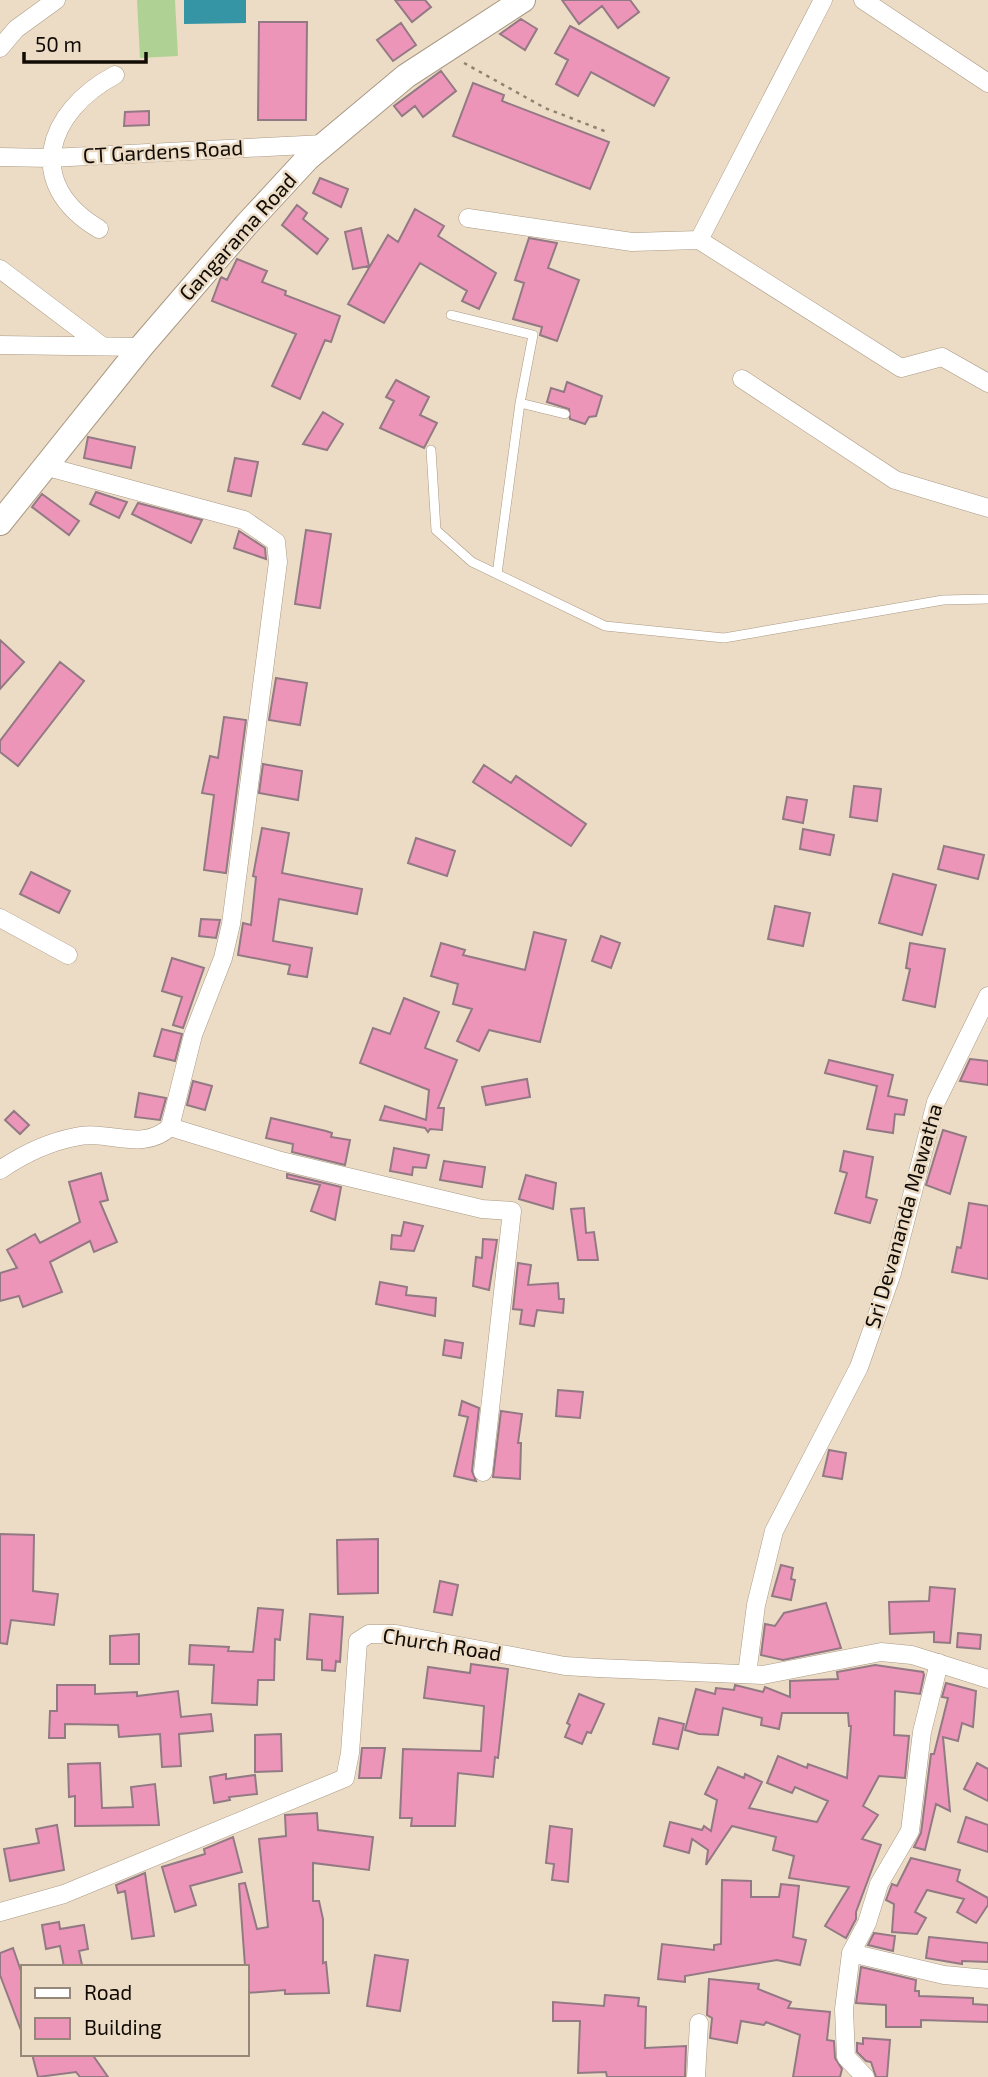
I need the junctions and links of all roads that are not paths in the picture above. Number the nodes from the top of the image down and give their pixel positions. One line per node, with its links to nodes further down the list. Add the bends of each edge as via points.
1 (56, 0): 5 (street, via 16,29)
2 (523, 0): 8 (street, Gangarama Road, via 383,94)
3 (823, 0): 13 (street)
4 (874, 3): 7 (street)
5 (0, 48)
6 (115, 75): 10 (street, via 96,85 75,106 53,143)
7 (988, 83)
8 (325, 144): 10 (street, CT Gardens Road); 18 (street, Gangarama Road, via 246,225)
9 (0, 157): 10 (street, CT Gardens Road)
10 (50, 158): 12 (street, via 57,187 83,220)
11 (468, 218): 13 (street, via 632,242)
12 (99, 229)
13 (699, 240): 20 (street, via 901,368 943,357)
14 (0, 269): 17 (street)
15 (451, 315): 21 (lane, via 533,335)
16 (0, 345): 17 (street)
17 (102, 346): 18 (street)
18 (141, 347): 24 (street, Gangarama Road)
19 (742, 379): 25 (street, via 895,480)
20 (988, 383)
21 (520, 403): 22 (lane); 27 (lane)
22 (565, 414)
23 (431, 450): 27 (lane, via 436,530 472,562)
24 (48, 467): 26 (street, Gangarama Road); 32 (street, via 244,520 276,542 278,562 232,924 193,1035)
25 (988, 508)
26 (0, 523)
27 (497, 574): 28 (lane, via 605,626 724,638 943,600)
28 (988, 599)
29 (0, 918): 30 (street)
30 (68, 955)
31 (988, 996): 36 (street, Sri Devananda Mawatha, via 936,1102 892,1273 859,1367 774,1531 756,1605)
32 (170, 1127): 33 (street, via 150,1141 77,1136 18,1158); 34 (street, via 281,1161 482,1209 512,1211)
33 (0, 1170)
34 (483, 1472)
35 (939, 1664): 36 (street, Church Road, via 881,1652 791,1672); 37 (street, Church Road); 39 (street, via 922,1732 910,1831 879,1884 867,1923)
36 (747, 1674): 38 (street, Church Road, via 565,1666 369,1633 358,1641 345,1778 64,1894)
37 (988, 1679)
38 (0, 1912)
39 (851, 1953): 40 (street, via 944,1975); 43 (street, via 844,2009 846,2057)
40 (988, 1979)
41 (699, 2023): 42 (street)
42 (696, 2077)
43 (865, 2077)

